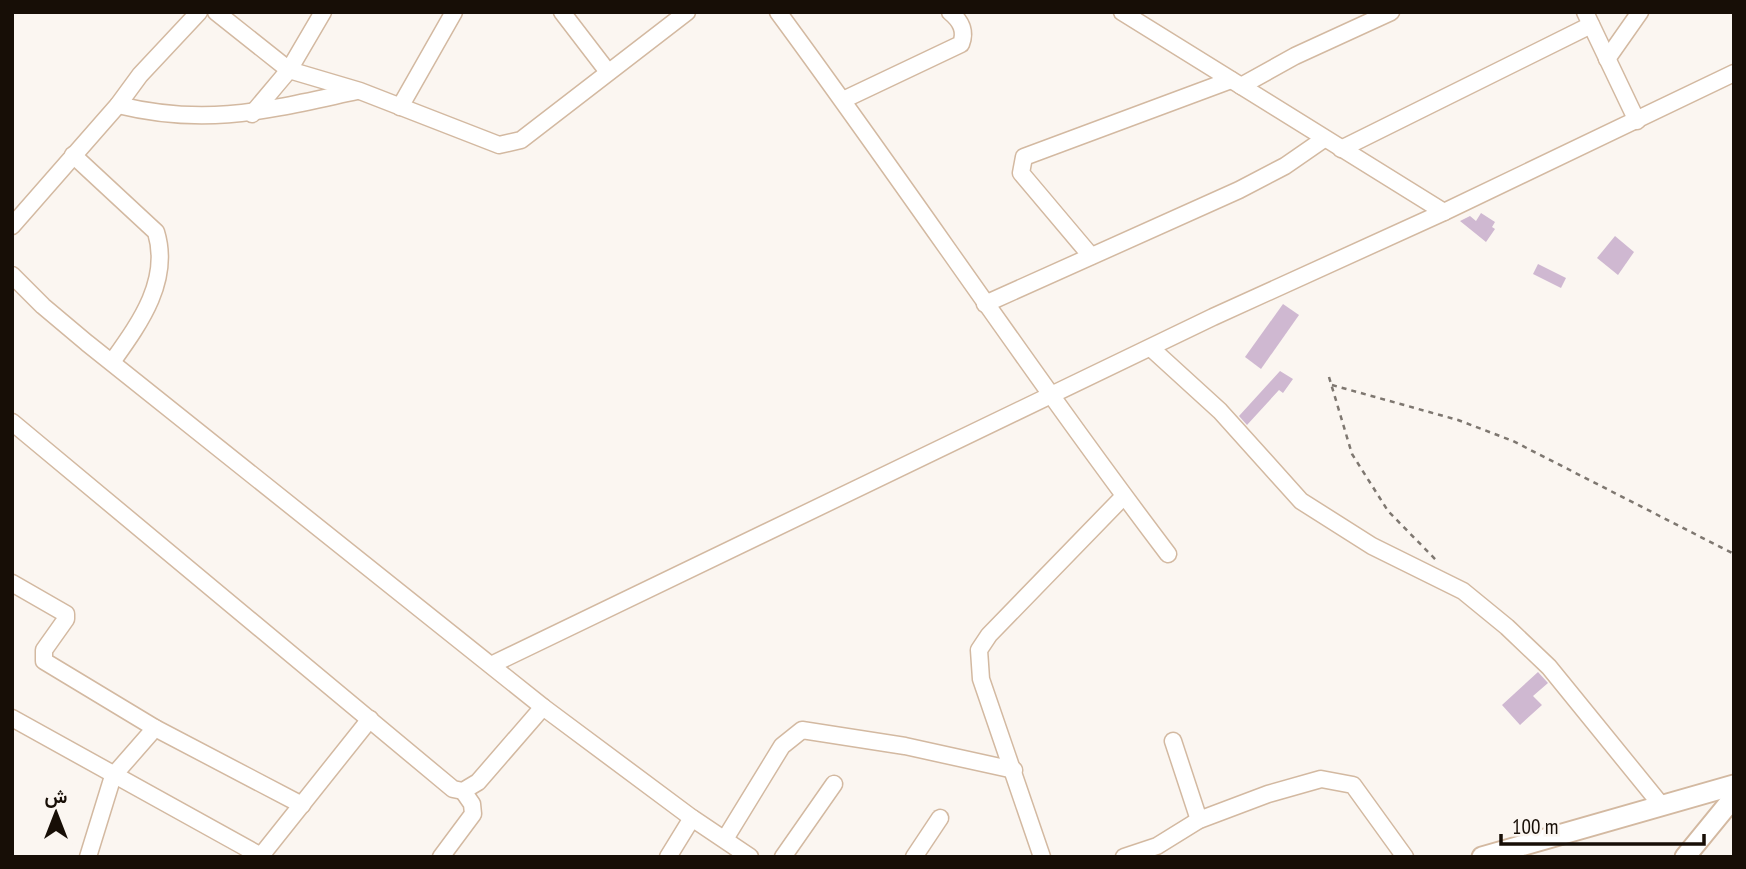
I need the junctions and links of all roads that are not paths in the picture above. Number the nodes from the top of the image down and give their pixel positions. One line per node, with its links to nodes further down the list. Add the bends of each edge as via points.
1 (199, 12): 20 (street, via 139,75)
2 (216, 12): 14 (street)
3 (323, 12): 14 (street)
4 (454, 12): 21 (street)
5 (562, 12): 15 (street)
6 (687, 12): 15 (street)
7 (778, 12): 19 (street)
8 (950, 12): 19 (street, via 962,26 961,44)
9 (1122, 12): 17 (street)
10 (1391, 12): 17 (street)
11 (1640, 12): 13 (street)
12 (1588, 19): 13 (street); 25 (street)
13 (1607, 59): 23 (street)
14 (289, 70): 18 (street); 22 (street)
15 (608, 72): 21 (street, via 511,145 488,142)
16 (1734, 73): 23 (street)
17 (1236, 83): 24 (street); 29 (street, via 1024,157 1021,173)
18 (359, 91): 21 (street); 22 (street)
19 (843, 100): 31 (street)
20 (118, 105): 22 (street, via 189,117); 26 (street)
21 (400, 107)
22 (252, 114)
23 (1637, 121): 27 (street)
24 (1324, 139): 25 (street); 29 (street, via 1239,190)
25 (1341, 149): 27 (street)
26 (73, 155): 28 (street); 33 (street, via 156,232 161,246 162,259 147,309)
27 (1444, 212): 32 (street, via 1322,265)
28 (12, 226)
29 (1091, 256): 31 (street)
30 (12, 275): 33 (street)
31 (985, 304): 34 (street)
32 (1152, 349): 34 (street); 52 (street, via 1220,411 1301,500 1372,546 1463,592 1500,621 1549,667)
33 (112, 362): 39 (street)
34 (1051, 398): 36 (street); 39 (street)
35 (12, 422): 42 (street)
36 (1124, 496): 37 (street); 45 (street, via 979,650 981,679)
37 (1168, 554)
38 (12, 583): 43 (street, via 66,614 44,650 44,661)
39 (491, 665): 40 (street)
40 (543, 707): 49 (street, via 478,782); 53 (street)
41 (12, 718): 46 (street)
42 (370, 719): 49 (street, via 443,782); 51 (street)
43 (155, 728): 46 (street); 51 (street)
44 (1173, 741): 55 (street)
45 (1014, 770): 56 (street, via 802,730 782,746); 64 (street)
46 (113, 776): 57 (street); 58 (street)
47 (834, 784): 62 (street)
48 (1734, 785): 52 (street)
49 (463, 791): 59 (street, via 473,814)
50 (1734, 797): 68 (street)
51 (302, 805): 58 (street)
52 (1662, 806): 67 (street)
53 (692, 818): 56 (street); 60 (street)
54 (940, 818): 63 (street)
55 (1199, 820): 65 (street, via 1157,846); 66 (street, via 1281,790 1338,779 1353,785)
56 (725, 839): 61 (street)
57 (88, 857)
58 (261, 857)
59 (440, 857)
60 (668, 857)
61 (750, 857)
62 (783, 857)
63 (914, 857)
64 (1042, 857)
65 (1124, 857)
66 (1405, 857)
67 (1482, 857)
68 (1685, 857)

